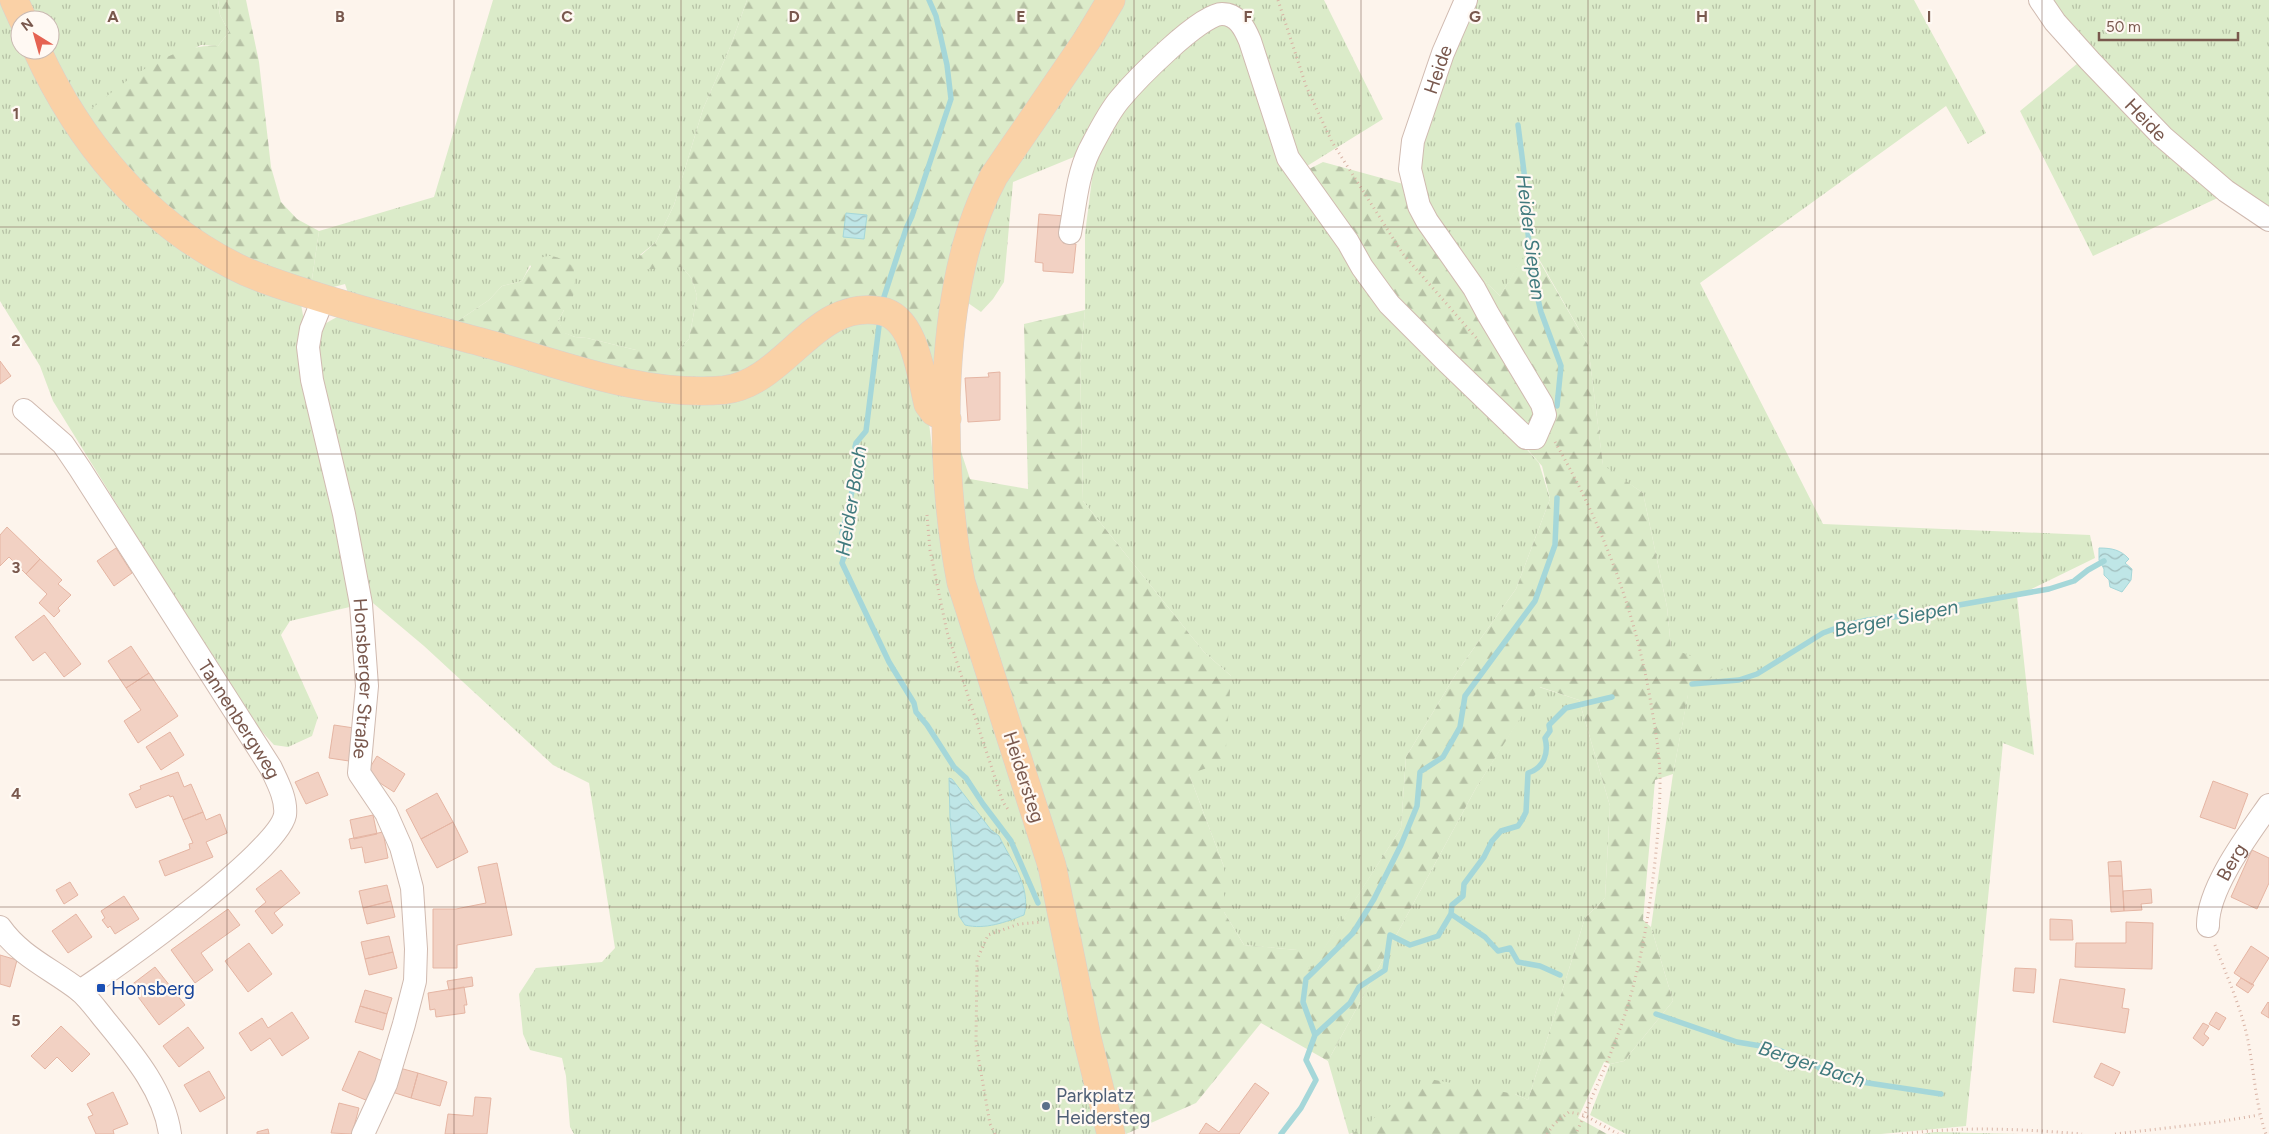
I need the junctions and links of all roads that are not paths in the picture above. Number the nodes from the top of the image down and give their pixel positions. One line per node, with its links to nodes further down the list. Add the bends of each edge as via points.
1 (1111, 0): 9 (main road, Heidersteg, via 985,193 971,230 954,308)
2 (1466, 0): 6 (street, Heide, via 1443,53 1413,141 1410,169 1418,206 1474,288 1542,404 1545,415 1535,438 1526,438 1389,304 1288,158 1250,41 1235,18 1221,14 1193,27 1119,100 1083,166)
3 (2040, 0): 5 (street, Heide, via 2090,61 2163,137 2226,191)
4 (42, 60): 7 (main road, via 81,130 147,206 181,234 235,267)
5 (2269, 220)
6 (1070, 233)
7 (323, 299): 9 (main road, via 616,381 679,390 724,390 745,384 769,371 833,318 848,312 880,310 908,331 928,404 934,412); 15 (street, Honsberger Straße, via 311,328 308,347 312,380 344,514 361,604 367,686 359,774 386,812 401,847 412,888 416,948 415,981 404,1024 386,1084)
8 (24, 410): 13 (street, Tannenbergweg, via 63,444 80,469 271,768 284,802 285,815 279,829 246,863 182,917)
9 (947, 419): 16 (main road, Heidersteg, via 948,493 961,582 1052,866 1087,1038)
10 (2269, 805): 11 (street, Berg, via 2224,874 2208,916)
11 (2208, 926)
12 (0, 927): 13 (street, via 26,955)
13 (80, 991): 14 (street, via 144,1071 160,1100)
14 (170, 1134)
15 (364, 1134)
16 (1111, 1134)

